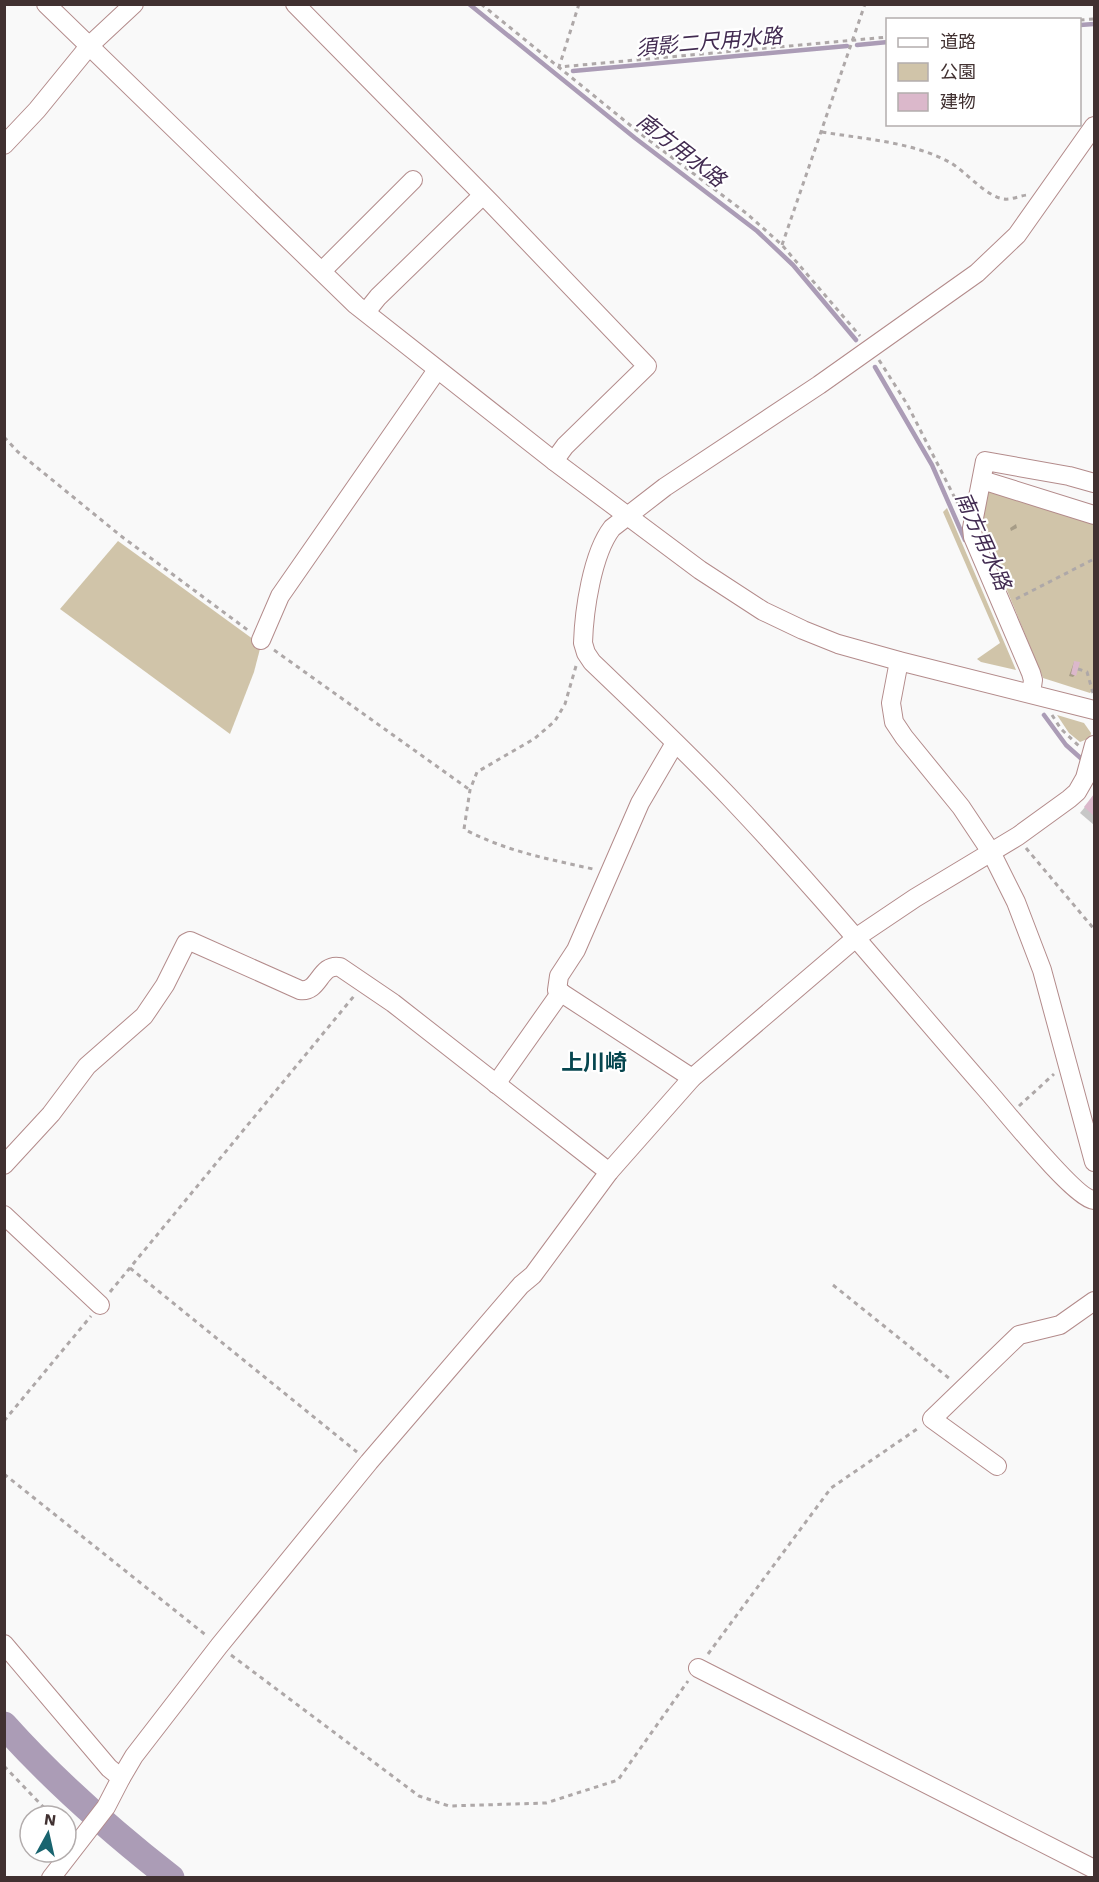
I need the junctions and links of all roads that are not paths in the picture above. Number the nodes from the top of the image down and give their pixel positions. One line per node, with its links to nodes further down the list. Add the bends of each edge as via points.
1 (46, 4): 4 (street)
2 (134, 4): 4 (street)
3 (295, 4): 8 (street)
4 (90, 45): 6 (street); 9 (street)
5 (1095, 126): 16 (street, via 1017,235 977,273)
6 (4, 145)
7 (413, 180): 9 (street)
8 (482, 195): 10 (street); 12 (street, via 647,366)
9 (322, 271): 10 (street)
10 (366, 312): 11 (street)
11 (437, 370): 12 (street); 17 (street, via 280,596)
12 (554, 461): 16 (street)
13 (982, 480): 14 (street, via 985,461); 15 (street); 19 (street, via 972,528 1031,673)
14 (1095, 483)
15 (1095, 515)
16 (629, 516): 18 (street, via 763,611 820,638); 21 (street, via 606,536 596,560 583,643 592,662)
17 (261, 640)
18 (898, 661): 19 (street); 23 (street, via 891,703 894,722)
19 (1031, 693): 20 (street)
20 (1094, 703)
21 (675, 743): 24 (street, via 733,800); 25 (street, via 640,803 576,950 559,976 557,990)
22 (1093, 751): 23 (street, via 1077,792)
23 (991, 852): 24 (street); 28 (street, via 1032,941)
24 (857, 937): 26 (street); 31 (street, via 1065,1178 1084,1196)
25 (561, 992): 26 (street); 27 (street)
26 (692, 1078): 30 (street)
27 (496, 1084): 29 (street, via 340,967 327,969 311,989 300,990 190,941 144,1016 87,1066); 30 (street)
28 (1095, 1162)
29 (4, 1166)
30 (609, 1172): 38 (street, via 533,1275 369,1462 219,1646)
31 (1095, 1200)
32 (4, 1215): 34 (street)
33 (1095, 1301): 35 (street, via 1060,1325 1020,1335 932,1419)
34 (100, 1305)
35 (997, 1466)
36 (4, 1644): 38 (street)
37 (698, 1668): 39 (street)
38 (121, 1778): 40 (street, via 106,1807)
39 (1095, 1869)
40 (51, 1878)

